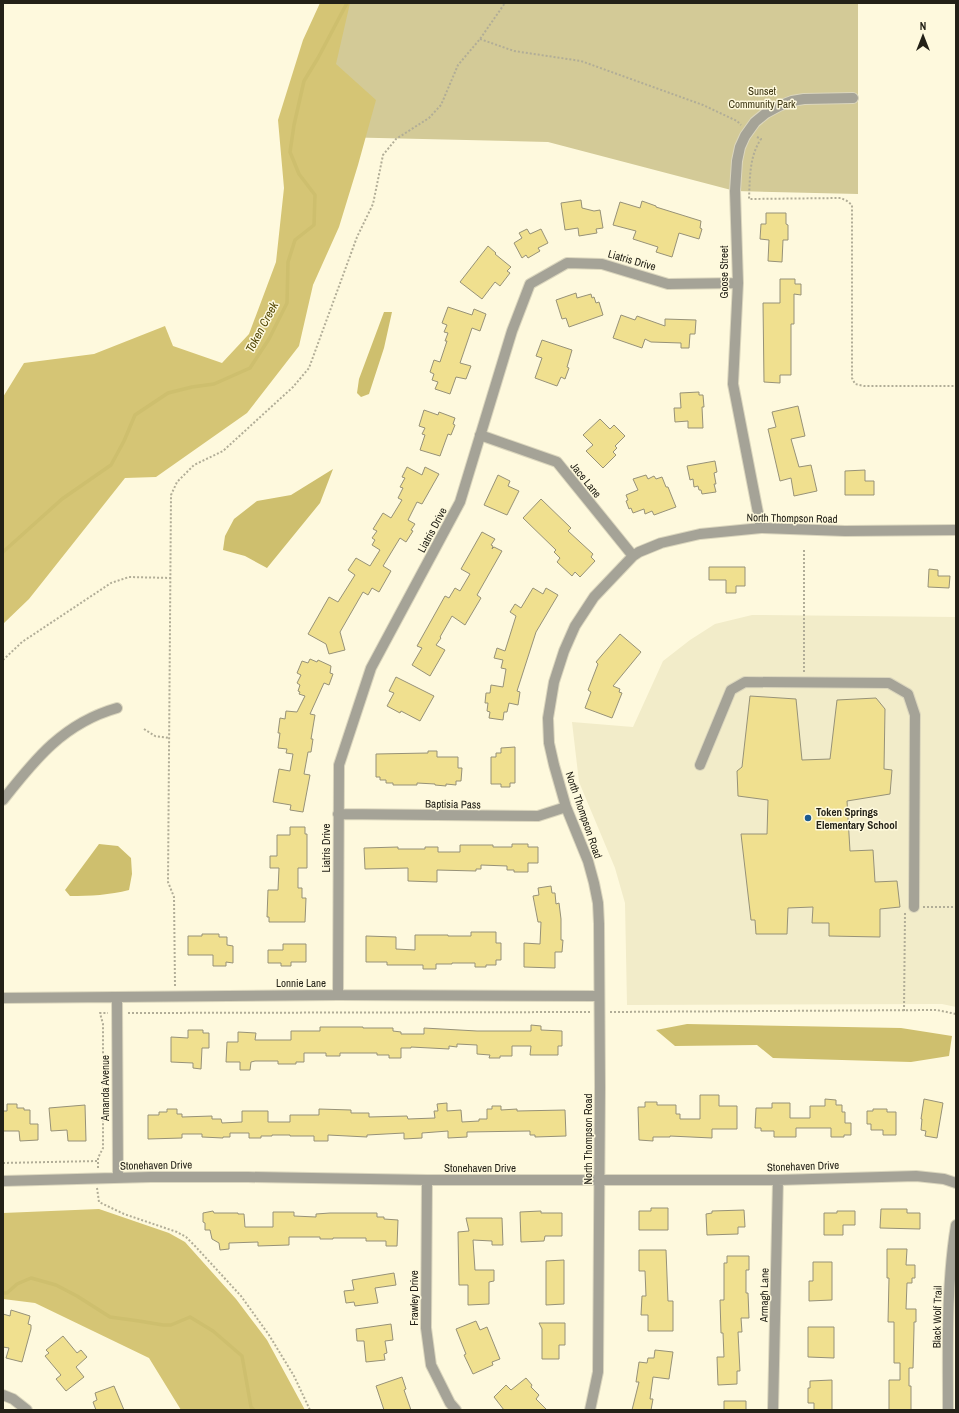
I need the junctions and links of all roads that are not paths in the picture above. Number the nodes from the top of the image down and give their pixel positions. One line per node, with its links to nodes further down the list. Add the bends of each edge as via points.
1 (853, 98): 2 (street, Goose Street, via 792,101 766,113 748,131 740,147 735,191)
2 (738, 283): 3 (street, Liatris Drive, via 668,284 602,264 567,263 530,284 512,331); 4 (street, Goose Street, via 733,384)
3 (480, 435): 6 (street, Jace Lane, via 556,462); 11 (street, Liatris Drive, via 460,502 371,668 339,765)
4 (761, 528): 5 (street, North Thompson Road, via 845,531); 6 (street, North Thompson Road, via 700,534 661,543)
5 (956, 530)
6 (633, 556): 10 (street, North Thompson Road, via 594,597 575,626 554,682 548,718 550,743)
7 (117, 708): 9 (street, via 92,717 66,732 38,757)
8 (700, 765): 12 (street, via 731,690 745,682 889,683 908,694 915,715)
9 (3, 800)
10 (566, 807): 11 (street, Baptisia Pass, via 538,816); 14 (street, North Thompson Road, via 588,861 595,889 599,924)
11 (338, 814): 13 (street, Liatris Drive)
12 (914, 907)
13 (338, 995): 14 (street, Lonnie Lane); 16 (street, Lonnie Lane)
14 (599, 996): 18 (street, North Thompson Road)
15 (3, 998): 16 (street, Lonnie Lane)
16 (117, 998): 17 (street, Amanda Avenue)
17 (118, 1178): 19 (street, Stonehaven Drive); 21 (street, Stonehaven Drive)
18 (600, 1179): 19 (street, Stonehaven Drive); 20 (street, Stonehaven Drive); 27 (street, North Thompson Road, via 598,1372)
19 (427, 1180): 26 (street, Frawley Drive, via 426,1328 432,1365)
20 (778, 1180): 22 (street, Stonehaven Drive, via 916,1176); 28 (street, Armagh Lane)
21 (3, 1181)
22 (956, 1182)
23 (956, 1225): 29 (street, Black Wolf Trail, via 949,1284)
24 (3, 1395): 25 (street)
25 (27, 1410)
26 (456, 1410)
27 (590, 1410)
28 (773, 1410)
29 (948, 1410)

